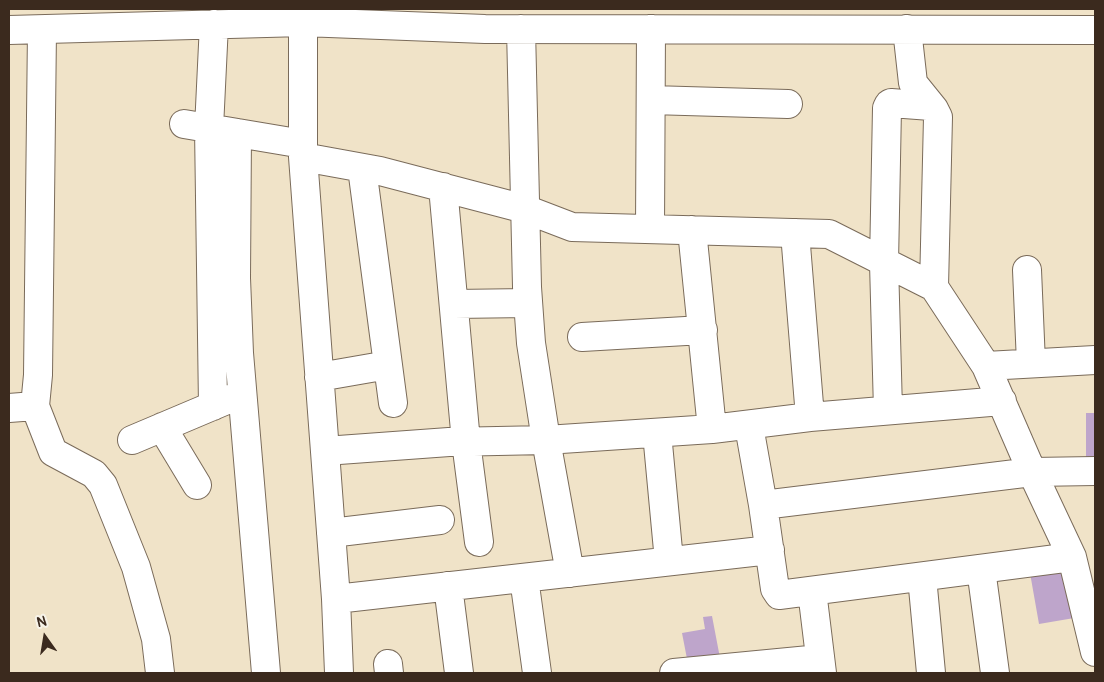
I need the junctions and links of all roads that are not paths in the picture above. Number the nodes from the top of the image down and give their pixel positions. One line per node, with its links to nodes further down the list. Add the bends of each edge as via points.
1 (303, 15): 2 (street); 3 (street); 14 (street)
2 (214, 24): 7 (street); 12 (street)
3 (521, 29): 4 (street); 17 (street)
4 (651, 29): 5 (street); 9 (street)
5 (907, 29): 8 (street); 11 (street, via 913,84)
6 (9, 30): 7 (street)
7 (42, 30): 37 (street, via 38,375)
8 (1095, 30)
9 (651, 100): 10 (street); 18 (street)
10 (788, 104)
11 (931, 106): 21 (street, via 891,103 887,108); 23 (street, via 938,117)
12 (197, 126): 13 (street); 36 (street)
13 (237, 133): 14 (street); 33 (street, via 236,278)
14 (303, 151): 15 (street); 32 (street)
15 (362, 168): 16 (street); 30 (street)
16 (442, 187): 17 (street); 25 (street)
17 (525, 209): 18 (street, via 572,226); 24 (street)
18 (650, 229): 19 (street)
19 (692, 230): 20 (street); 26 (street)
20 (795, 233): 21 (street, via 829,234); 39 (street)
21 (884, 263): 23 (street); 38 (street)
22 (1027, 270): 29 (street)
23 (934, 287): 31 (street)
24 (528, 303): 25 (street); 45 (street)
25 (454, 304): 46 (street)
26 (703, 330): 27 (street); 42 (street)
27 (582, 336)
28 (1095, 360): 29 (street)
29 (1031, 363): 31 (street)
30 (388, 365): 32 (street); 35 (street)
31 (986, 366): 34 (street)
32 (320, 377): 47 (street)
33 (242, 394): 36 (street); 69 (street)
34 (1002, 401): 38 (street); 49 (street)
35 (393, 403)
36 (213, 406): 41 (street)
37 (22, 407): 68 (street, via 54,452 94,474 103,485 136,567 156,639)
38 (888, 410): 39 (street)
39 (810, 418): 40 (street)
40 (749, 426): 42 (street); 51 (street)
41 (162, 427): 44 (street); 50 (street)
42 (712, 429): 43 (street)
43 (657, 433): 45 (street); 57 (street)
44 (132, 440)
45 (546, 440): 46 (street); 59 (street)
46 (466, 442): 47 (street); 54 (street)
47 (325, 451): 53 (street)
48 (1095, 471): 49 (street)
49 (1032, 472): 51 (street); 56 (street)
50 (197, 485)
51 (763, 505): 55 (street)
52 (440, 520): 53 (street)
53 (331, 533): 64 (street)
54 (479, 542)
55 (770, 550): 57 (street); 63 (street, via 777,594)
56 (1072, 557): 58 (street); 65 (street)
57 (669, 562): 59 (street)
58 (981, 569): 60 (street); 75 (street)
59 (570, 573): 61 (street)
60 (922, 577): 63 (street); 74 (street)
61 (524, 578): 62 (street); 72 (street)
62 (448, 586): 64 (street); 71 (street)
63 (812, 591): 67 (street)
64 (336, 599): 70 (street)
65 (1091, 620): 66 (street)
66 (1095, 652)
67 (821, 666): 73 (street)
68 (160, 673)
69 (266, 673)
70 (339, 673)
71 (459, 673)
72 (537, 673)
73 (674, 673)
74 (931, 673)
75 (995, 673)

